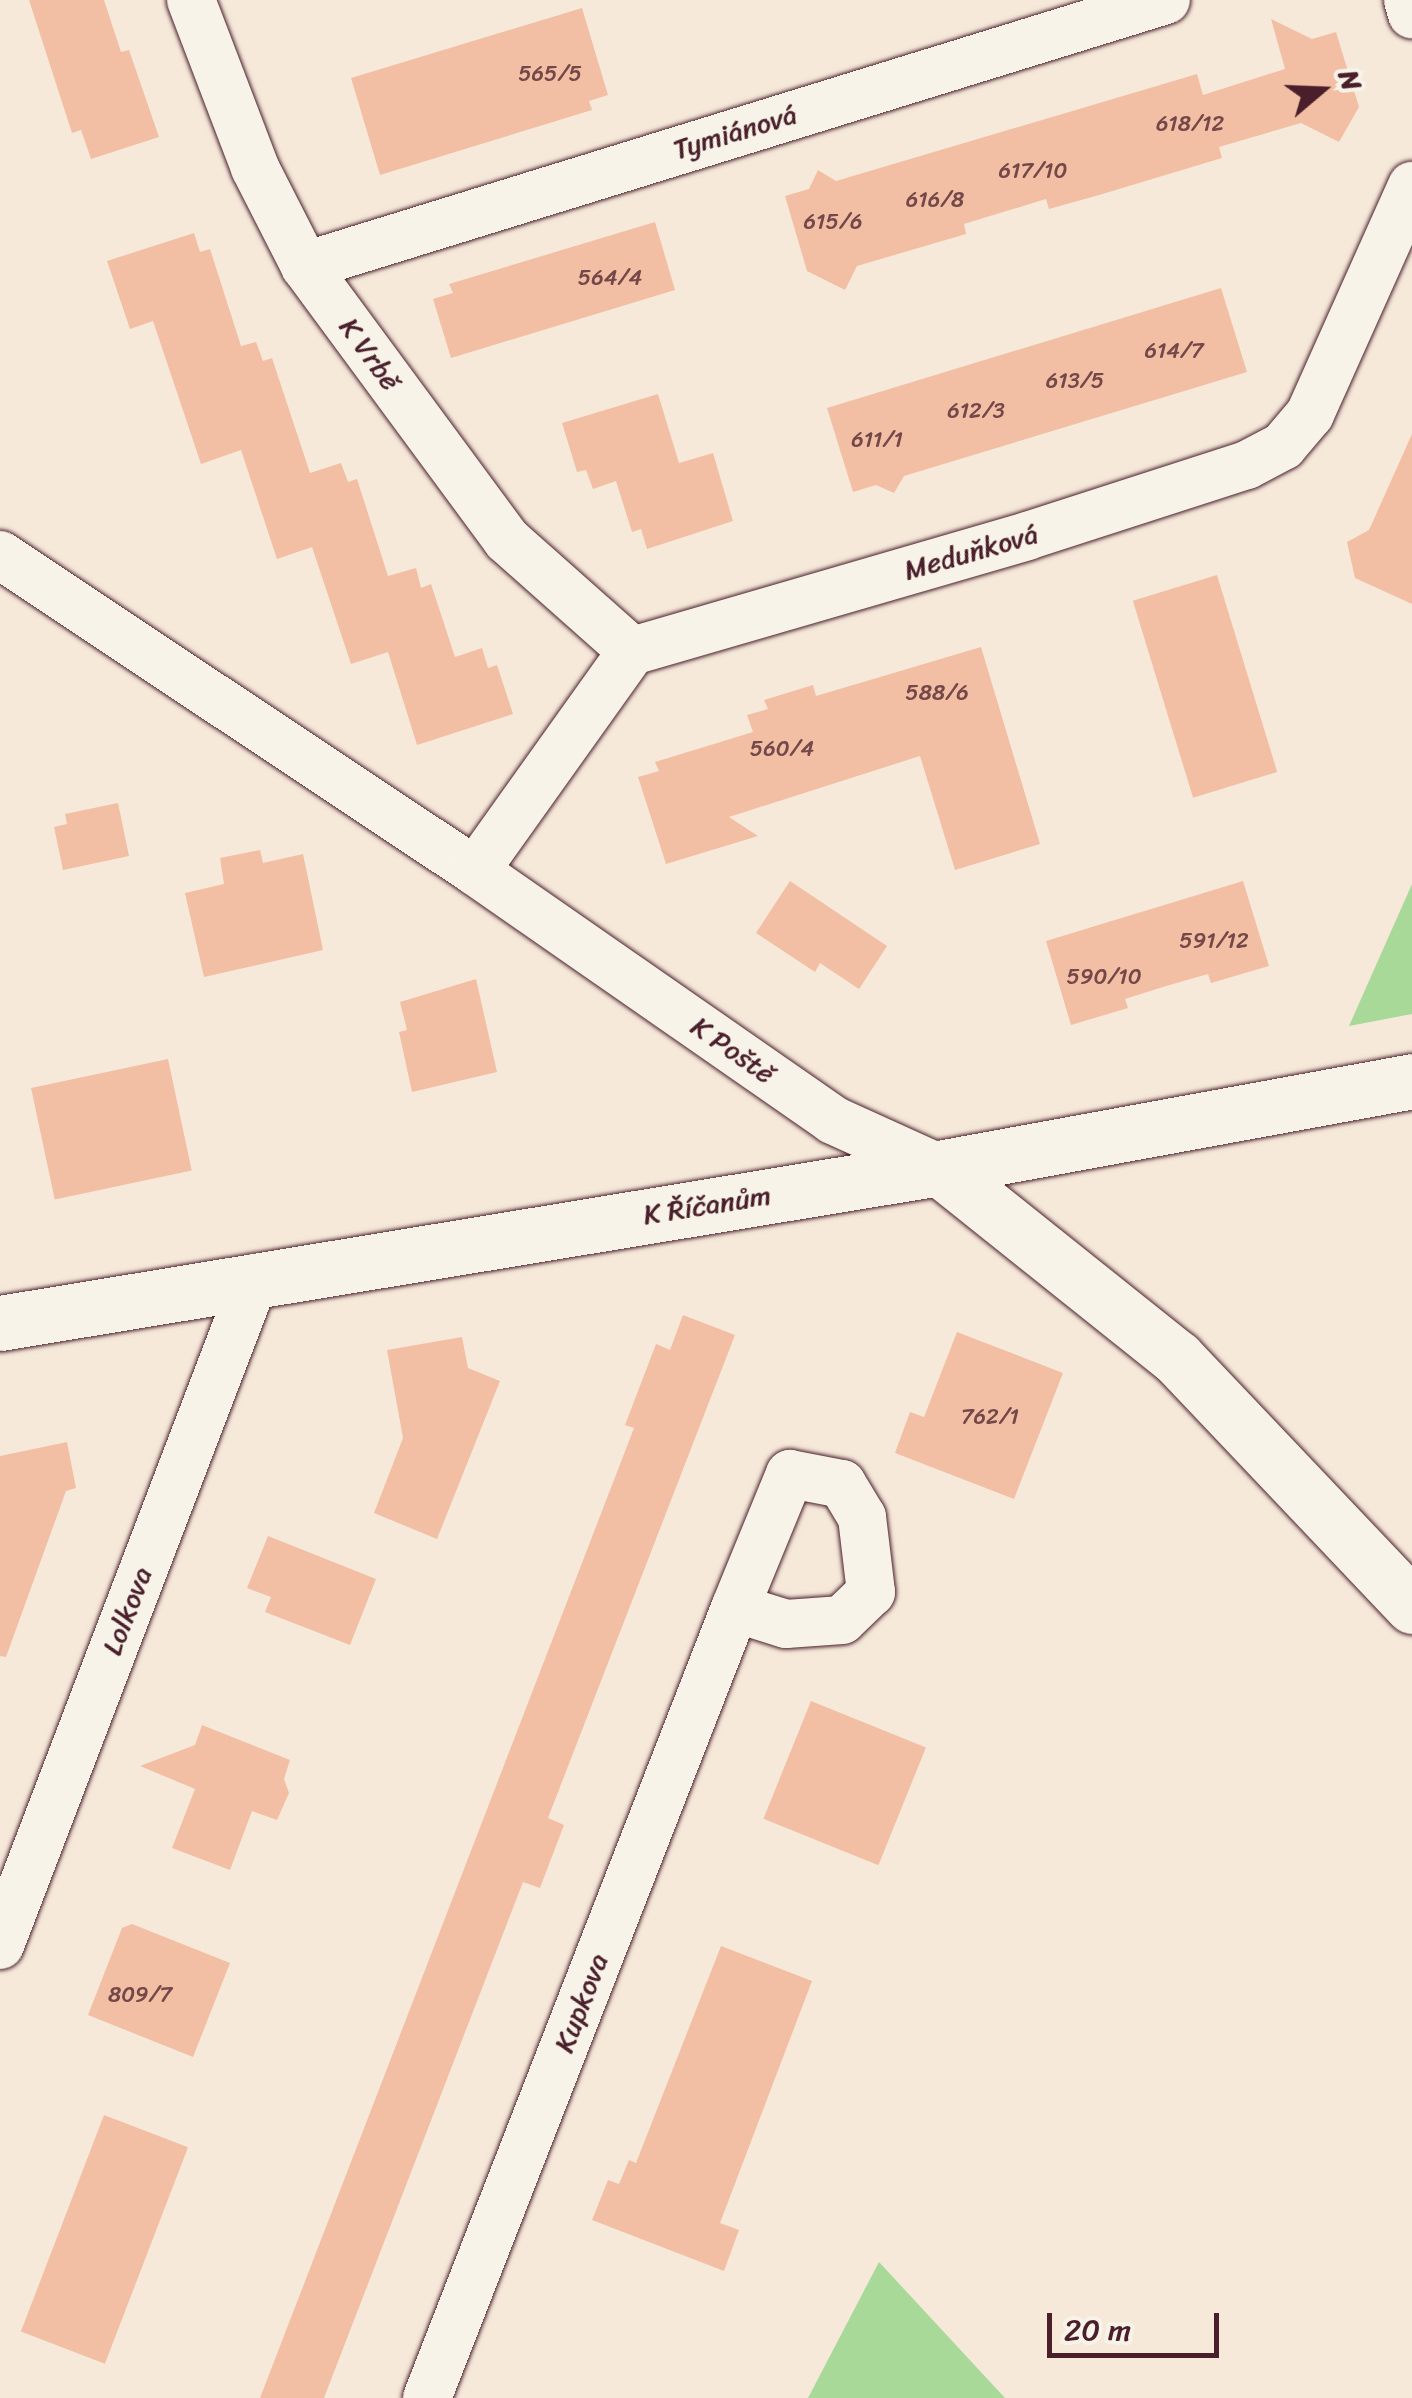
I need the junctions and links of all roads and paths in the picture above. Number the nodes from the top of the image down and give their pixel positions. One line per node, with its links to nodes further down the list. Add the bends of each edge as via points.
1 (192, 0): 6 (street, K Vrbě, via 255,168)
2 (1166, 0): 6 (street, Tymiánová)
3 (1408, 0): 4 (street)
4 (1412, 14)
5 (1412, 186): 8 (street, Meduňková, via 1310,414 1282,446 1247,465 1027,536)
6 (305, 266): 8 (street, K Vrbě, via 507,540)
7 (0, 555): 9 (street, K Poště)
8 (632, 651): 9 (street)
9 (476, 871): 11 (street, K Poště, via 833,1120)
10 (1412, 1081): 11 (street, K Říčanům)
11 (939, 1168): 12 (street, K Říčanům); 14 (street, K Poště, via 1177,1358)
12 (255, 1278): 13 (street, K Říčanům); 16 (street, Lolkova)
13 (0, 1323)
14 (1412, 1606)
15 (736, 1608): 17 (street, Kupkova)
16 (0, 1944)
17 (427, 2398)

